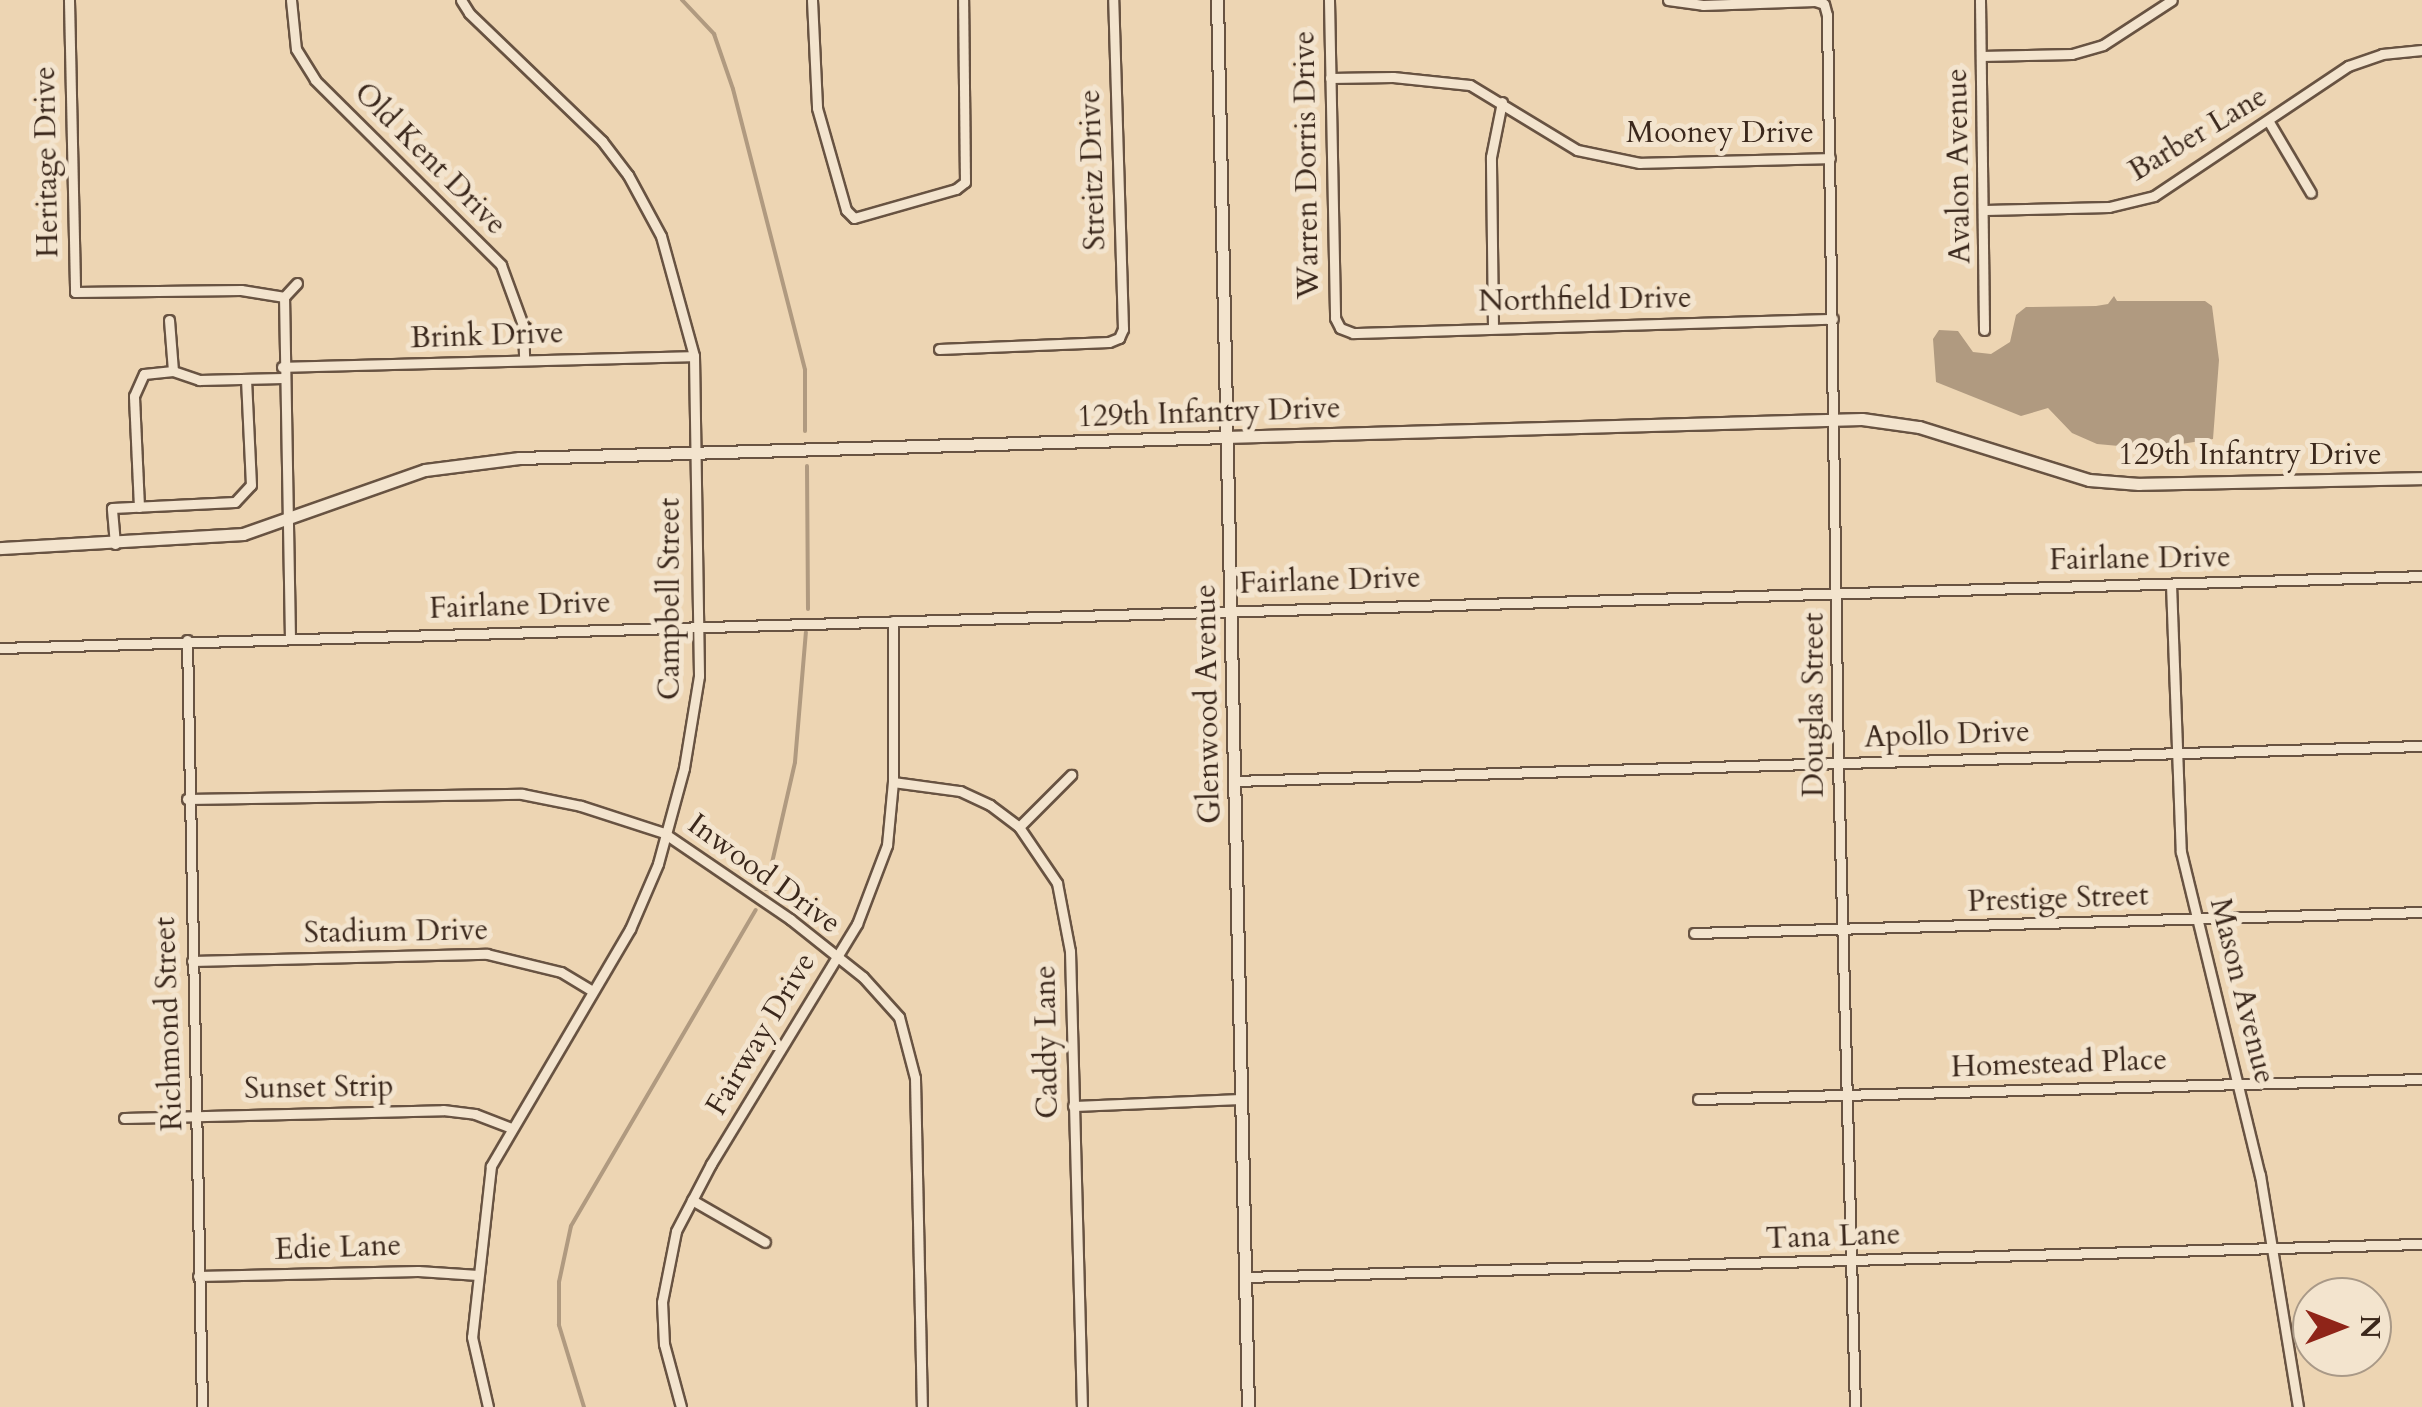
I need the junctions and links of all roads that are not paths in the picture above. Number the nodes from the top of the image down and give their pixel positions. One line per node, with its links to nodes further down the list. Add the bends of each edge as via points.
1 (68, 0): 21 (street, Heritage Drive, via 75,292 240,290)
2 (291, 0): 29 (street, Old Kent Drive, via 296,49 315,80 501,264 523,326)
3 (461, 0): 28 (street, Campbell Street, via 628,176 661,236)
4 (812, 0): 5 (street, via 817,108 846,210 854,218 965,182)
5 (963, 0)
6 (1113, 0): 27 (street, Streitz Drive, via 1119,338)
7 (1216, 0): 34 (street, Glenwood Avenue)
8 (1329, 0): 14 (street, Warren Dorris Drive)
9 (1668, 0): 17 (street, Douglas Street, via 1824,4)
10 (1980, 0): 13 (street, Avalon Avenue)
11 (2172, 0): 13 (street, via 2103,45 2072,54)
12 (2422, 50): 16 (street, Barber Lane, via 2348,66)
13 (1981, 56): 19 (street, Avalon Avenue)
14 (1330, 78): 15 (street, Mooney Drive, via 1440,79); 25 (street, Warren Dorris Drive)
15 (1502, 102): 17 (street, Mooney Drive, via 1577,150 1602,157 1640,163); 24 (street, via 1490,157)
16 (2269, 122): 18 (street); 19 (street, Barber Lane, via 2154,196 2109,207)
17 (1830, 158): 22 (street, Douglas Street)
18 (2310, 192)
19 (1985, 210): 26 (street, Avalon Avenue)
20 (297, 283): 21 (street)
21 (284, 297): 31 (street)
22 (1833, 319): 24 (street, Northfield Drive); 33 (street, Douglas Street)
23 (169, 320): 30 (street)
24 (1493, 327): 25 (street, Northfield Drive, via 1353,333)
25 (1340, 328)
26 (1984, 330)
27 (939, 348)
28 (694, 356): 29 (street, Brink Drive); 35 (street, Campbell Street)
29 (524, 360): 31 (street, Brink Drive)
30 (173, 370): 32 (street, Brink Drive, via 199,380); 37 (street, via 144,374 134,396)
31 (282, 373): 32 (street, Brink Drive); 38 (street)
32 (246, 379): 37 (street, via 251,485 234,502)
33 (1833, 420): 34 (street, 129th Infantry Drive); 36 (street, 129th Infantry Drive, via 1919,427 2089,480); 43 (street, Douglas Street)
34 (1225, 438): 35 (street, 129th Infantry Drive); 44 (street, Glenwood Avenue)
35 (695, 453): 38 (street, 129th Infantry Drive, via 519,458 426,470); 46 (street, Campbell Street)
36 (2422, 478)
37 (138, 507): 39 (street, via 112,508)
38 (286, 521): 39 (street, 129th Infantry Drive, via 212,539); 47 (street)
39 (114, 544): 40 (street, 129th Infantry Drive)
40 (0, 548)
41 (2422, 576): 42 (street, Fairlane Drive)
42 (2171, 584): 43 (street, Fairlane Drive); 51 (street, Mason Avenue)
43 (1839, 591): 44 (street, Fairlane Drive); 52 (street, Douglas Street)
44 (1231, 609): 45 (street, Fairlane Drive); 54 (street, Glenwood Avenue)
45 (893, 620): 46 (street, Fairlane Drive); 55 (street, Fairway Drive)
46 (698, 626): 47 (street, Fairlane Drive); 58 (street, Campbell Street, via 693,724)
47 (290, 639): 48 (street, Fairlane Drive)
48 (186, 640): 49 (street, Fairlane Drive); 56 (street, Richmond Street)
49 (0, 648)
50 (2422, 746): 51 (street, Apollo Drive)
51 (2176, 753): 52 (street, Apollo Drive); 60 (street, Mason Avenue, via 2181,852)
52 (1838, 763): 54 (street, Apollo Drive); 61 (street, Douglas Street)
53 (1071, 775): 57 (street)
54 (1234, 781): 70 (street, Glenwood Avenue)
55 (893, 782): 57 (street, Caddy Lane, via 960,792); 63 (street, Fairway Drive, via 887,845 872,891)
56 (188, 799): 58 (street, Inwood Drive, via 522,794); 64 (street, Richmond Street)
57 (1020, 827): 71 (street, Caddy Lane, via 1042,855 1067,917)
58 (664, 833): 63 (street, Inwood Drive); 65 (street, Campbell Street, via 646,896)
59 (2422, 912): 60 (street, Prestige Street)
60 (2198, 920): 61 (street, Prestige Street); 67 (street, Mason Avenue)
61 (1843, 930): 62 (street, Prestige Street); 68 (street, Douglas Street)
62 (1694, 933)
63 (837, 957): 75 (street, Fairway Drive); 86 (street, Inwood Drive, via 899,1017 912,1061)
64 (192, 961): 65 (street, Stadium Drive, via 488,954 544,966); 72 (street, Richmond Street)
65 (593, 991): 74 (street, Campbell Street)
66 (2422, 1080): 67 (street, Homestead Place)
67 (2240, 1084): 68 (street, Homestead Place); 78 (street, Mason Avenue)
68 (1847, 1096): 69 (street, Homestead Place); 79 (street, Douglas Street)
69 (1698, 1099)
70 (1242, 1100): 71 (street); 82 (street, Glenwood Avenue)
71 (1073, 1106): 87 (street, Caddy Lane)
72 (197, 1115): 73 (street, Sunset Strip); 74 (street, Sunset Strip, via 442,1110); 81 (street, Richmond Street)
73 (124, 1118)
74 (512, 1128): 80 (street, Campbell Street, via 491,1166)
75 (692, 1200): 76 (street); 85 (street, Fairway Drive, via 676,1232 662,1302 664,1344)
76 (766, 1242)
77 (2422, 1244): 78 (street, Tana Lane)
78 (2272, 1248): 79 (street, Tana Lane); 90 (street, Mason Avenue)
79 (1850, 1262): 82 (street, Tana Lane); 89 (street, Douglas Street)
80 (478, 1275): 81 (street, Edie Lane, via 418,1270); 84 (street, Campbell Street, via 472,1337)
81 (198, 1276): 83 (street, Richmond Street)
82 (1245, 1277): 88 (street, Glenwood Avenue)
83 (202, 1407)
84 (488, 1407)
85 (682, 1407)
86 (922, 1407)
87 (1082, 1407)
88 (1248, 1407)
89 (1854, 1407)
90 (2298, 1407)

